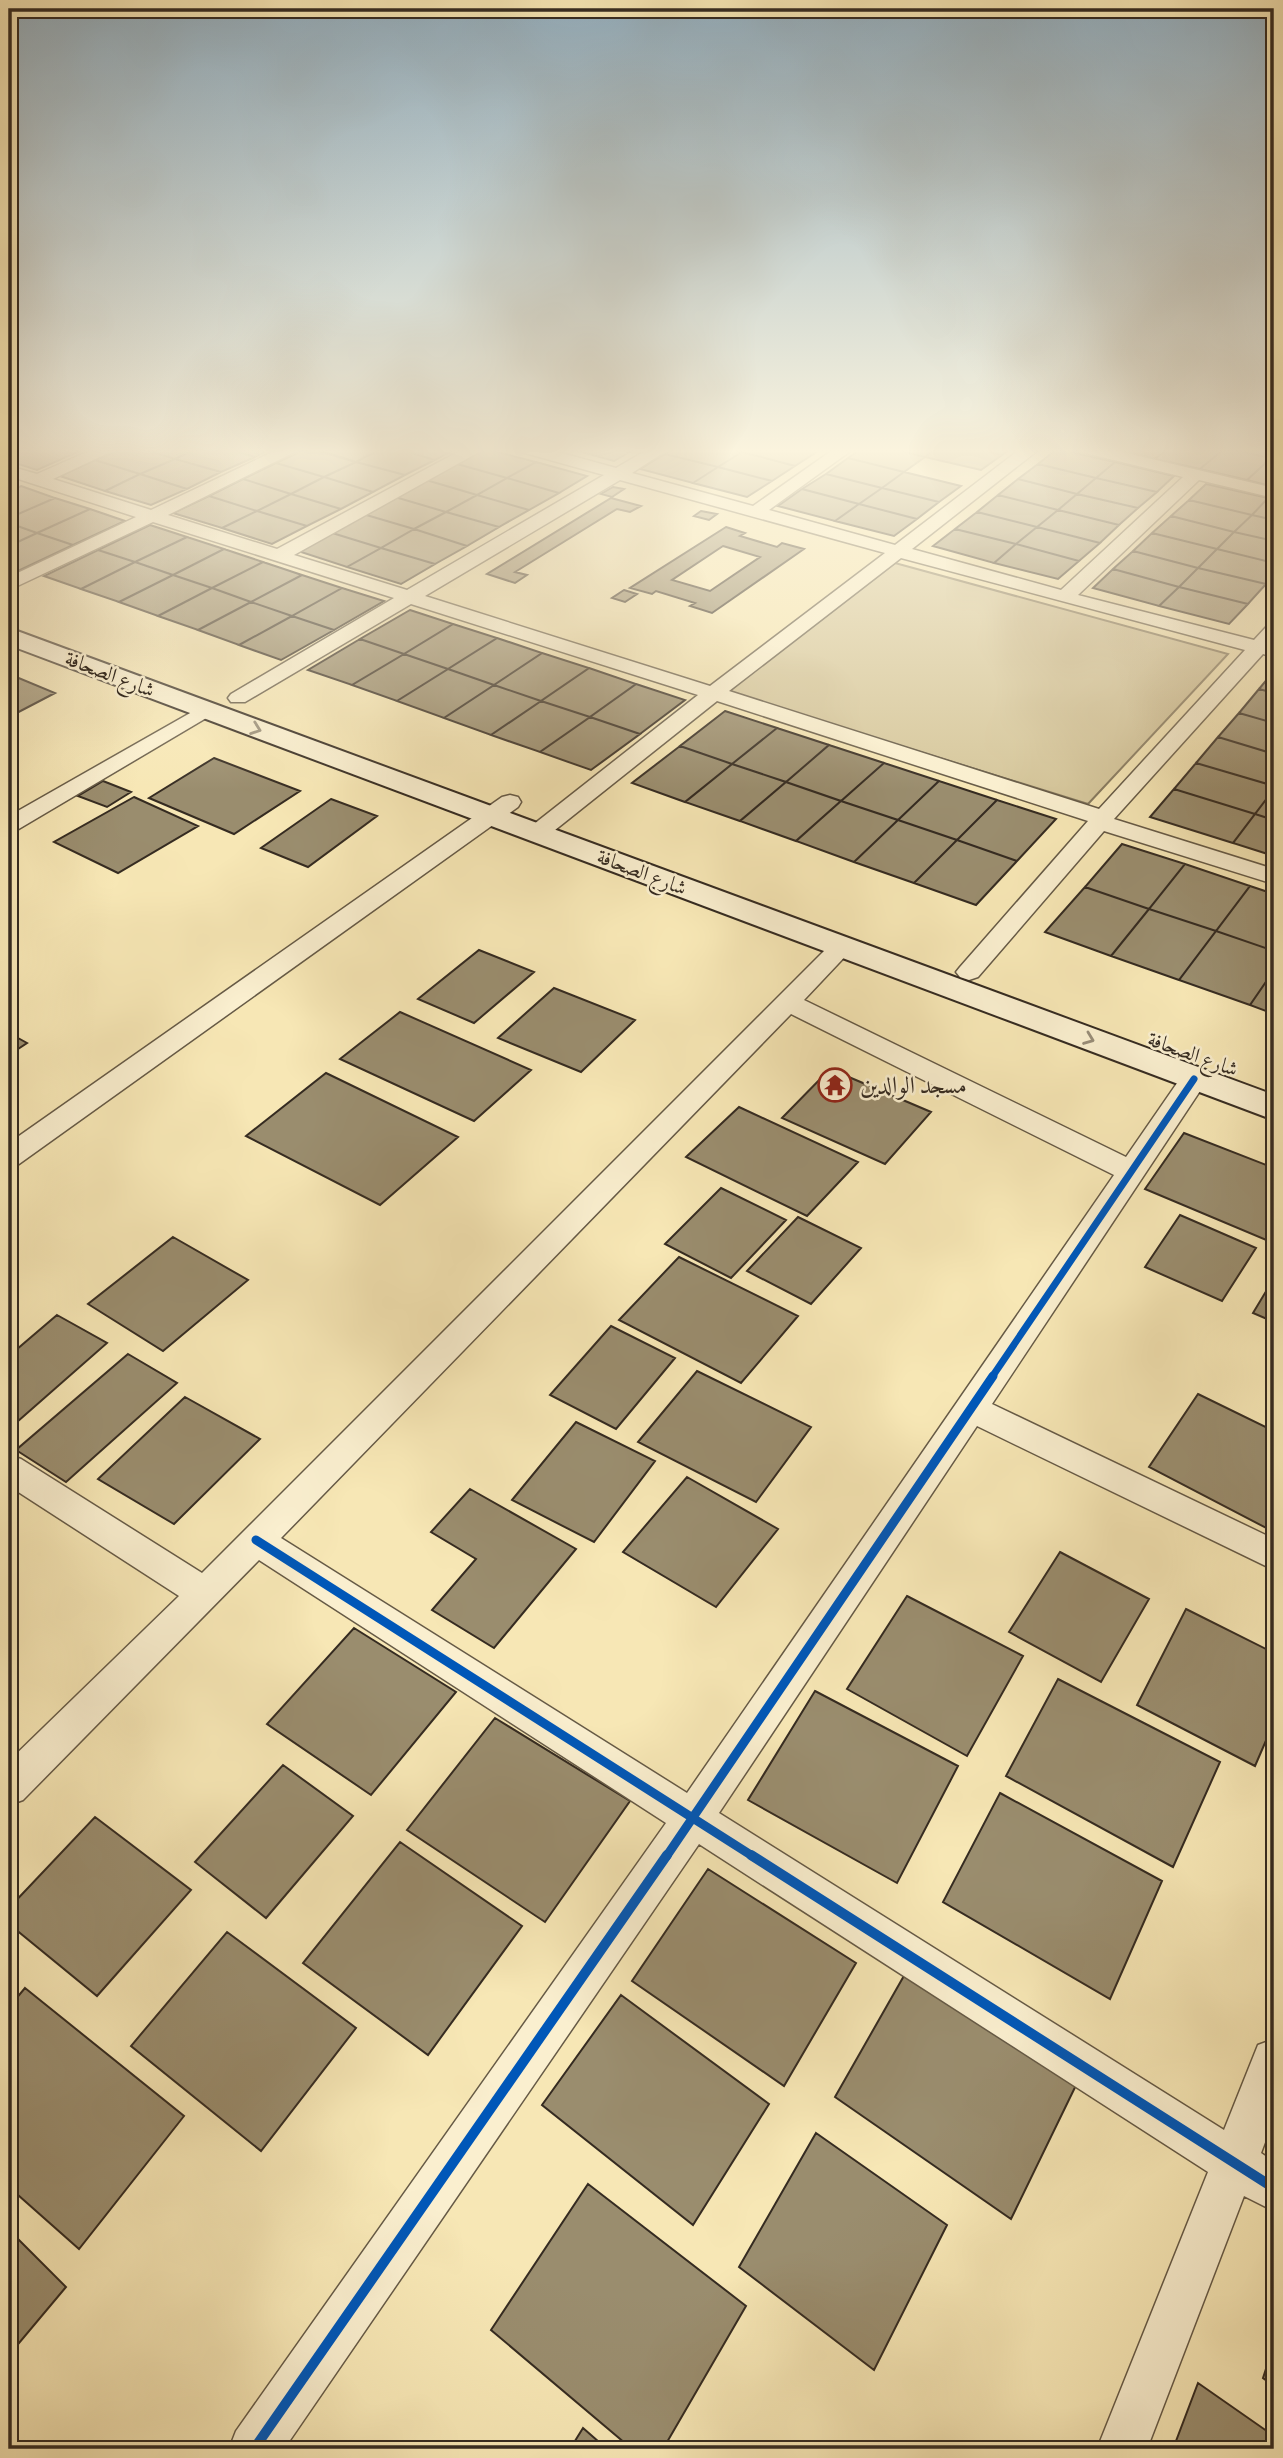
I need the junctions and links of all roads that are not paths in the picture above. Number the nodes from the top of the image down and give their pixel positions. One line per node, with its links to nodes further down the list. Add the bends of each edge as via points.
1 (57, 562): 7 (street)
2 (291, 562): 9 (street)
3 (470, 562): 9 (street)
4 (887, 562): 14 (street)
5 (936, 562): 8 (street)
6 (1103, 562): 8 (street)
7 (9, 584)
8 (1065, 597): 13 (street)
9 (408, 598): 14 (street); 15 (street)
10 (9, 616): 15 (main road, شارع الصحافة)
11 (1274, 630): 13 (street)
12 (9, 636): 16 (main road, شارع الصحافة)
13 (1266, 650): 18 (street)
14 (715, 692): 18 (street); 20 (street)
15 (237, 698): 17 (main road, شارع الصحافة)
16 (206, 710): 17 (main road, شارع الصحافة, one-way to 17); 19 (street)
17 (500, 809): 20 (main road, شارع الصحافة); 28 (street)
18 (1101, 820): 21 (street); 23 (street)
19 (9, 825)
20 (546, 825): 22 (main road, شارع الصحافة); 23 (main road, شارع الصحافة)
21 (1274, 877)
22 (842, 947): 24 (street); 25 (main road, شارع الصحافة, one-way to 25)
23 (969, 972): 26 (main road, شارع الصحافة)
24 (788, 1002): 29 (street); 32 (street)
25 (1194, 1079): 27 (main road, شارع الصحافة); 29 (street)
26 (1274, 1084)
27 (1274, 1108)
28 (9, 1157)
29 (1131, 1171): 30 (street)
30 (970, 1408): 33 (street); 36 (street)
31 (9, 1469): 34 (street)
32 (256, 1540): 34 (street); 36 (street)
33 (1274, 1555)
34 (205, 1594): 35 (street)
35 (9, 1787)
36 (693, 1818): 38 (street); 40 (street)
37 (1274, 2061): 38 (street)
38 (1234, 2163): 39 (street); 41 (street)
39 (1274, 2188)
40 (254, 2449)
41 (1122, 2449)

